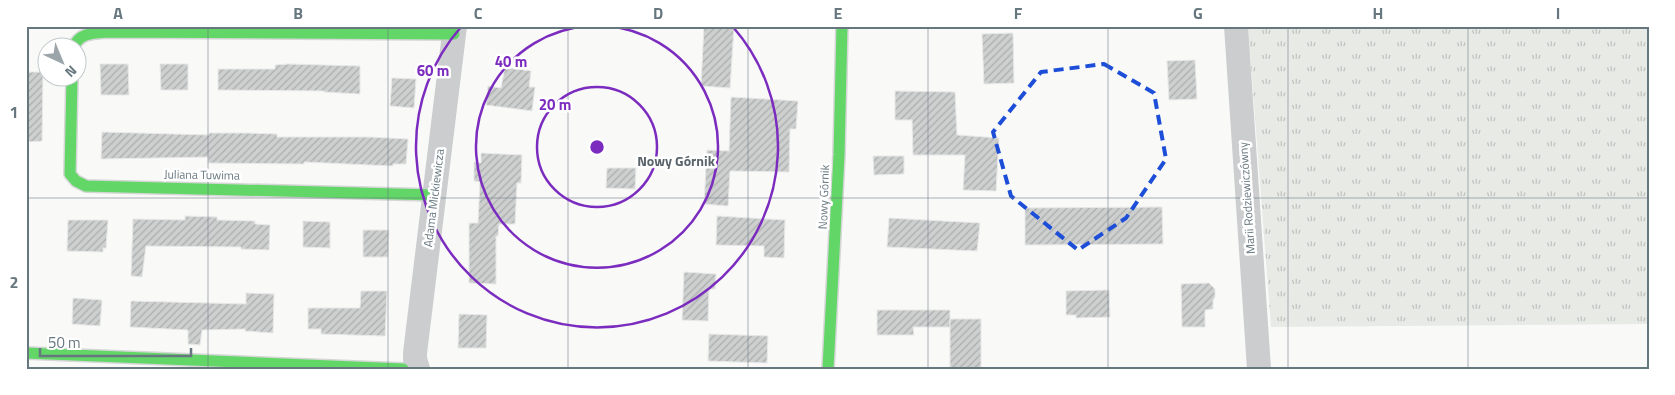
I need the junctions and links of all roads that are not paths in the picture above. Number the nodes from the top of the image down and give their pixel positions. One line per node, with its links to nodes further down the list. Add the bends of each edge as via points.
1 (842, 26): 10 (street, Nowy Górnik, via 842,88)
2 (1236, 26): 11 (street, Marii Rodziewiczówny)
3 (455, 30): 4 (street, via 107,32 83,34); 6 (street, Adama Mickiewicza)
4 (79, 38)
5 (72, 88): 6 (street, Juliana Tuwima, via 70,174 76,182 86,186)
6 (434, 195): 9 (street, Adama Mickiewicza, via 415,353)
7 (26, 353): 8 (street)
8 (403, 369)
9 (418, 369)
10 (828, 369)
11 (1259, 369)

